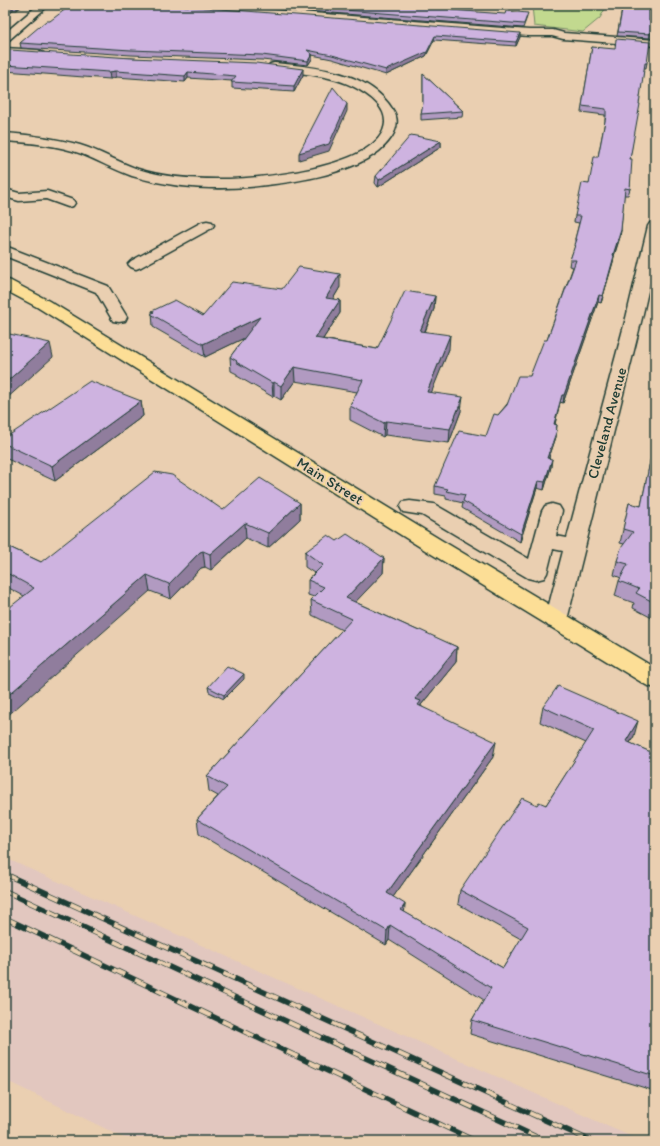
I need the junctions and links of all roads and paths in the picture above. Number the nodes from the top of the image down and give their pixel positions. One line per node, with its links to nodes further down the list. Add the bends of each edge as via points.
1 (44, 5): 3 (street)
2 (172, 5): 4 (street, via 529,33 538,36)
3 (5, 38)
4 (655, 43)
5 (5, 51): 6 (street)
6 (53, 54)
7 (262, 66): 8 (street, via 327,74 365,88 384,104 391,119 385,138 369,151 312,174 236,183 175,181 141,174 65,145)
8 (5, 137)
9 (5, 193): 10 (street, via 19,197 47,195)
10 (68, 203)
11 (207, 225): 14 (street)
12 (655, 226): 20 (street, Cleveland Avenue)
13 (5, 251): 16 (street, via 102,289)
14 (136, 264)
15 (5, 284): 21 (main road, Main Street, via 43,304)
16 (118, 317)
17 (410, 507): 19 (street, via 427,509 536,573)
18 (552, 511): 19 (street)
19 (544, 540): 20 (street)
20 (575, 546): 21 (street, Cleveland Avenue)
21 (556, 620): 22 (main road, Main Street)
22 (655, 679)

